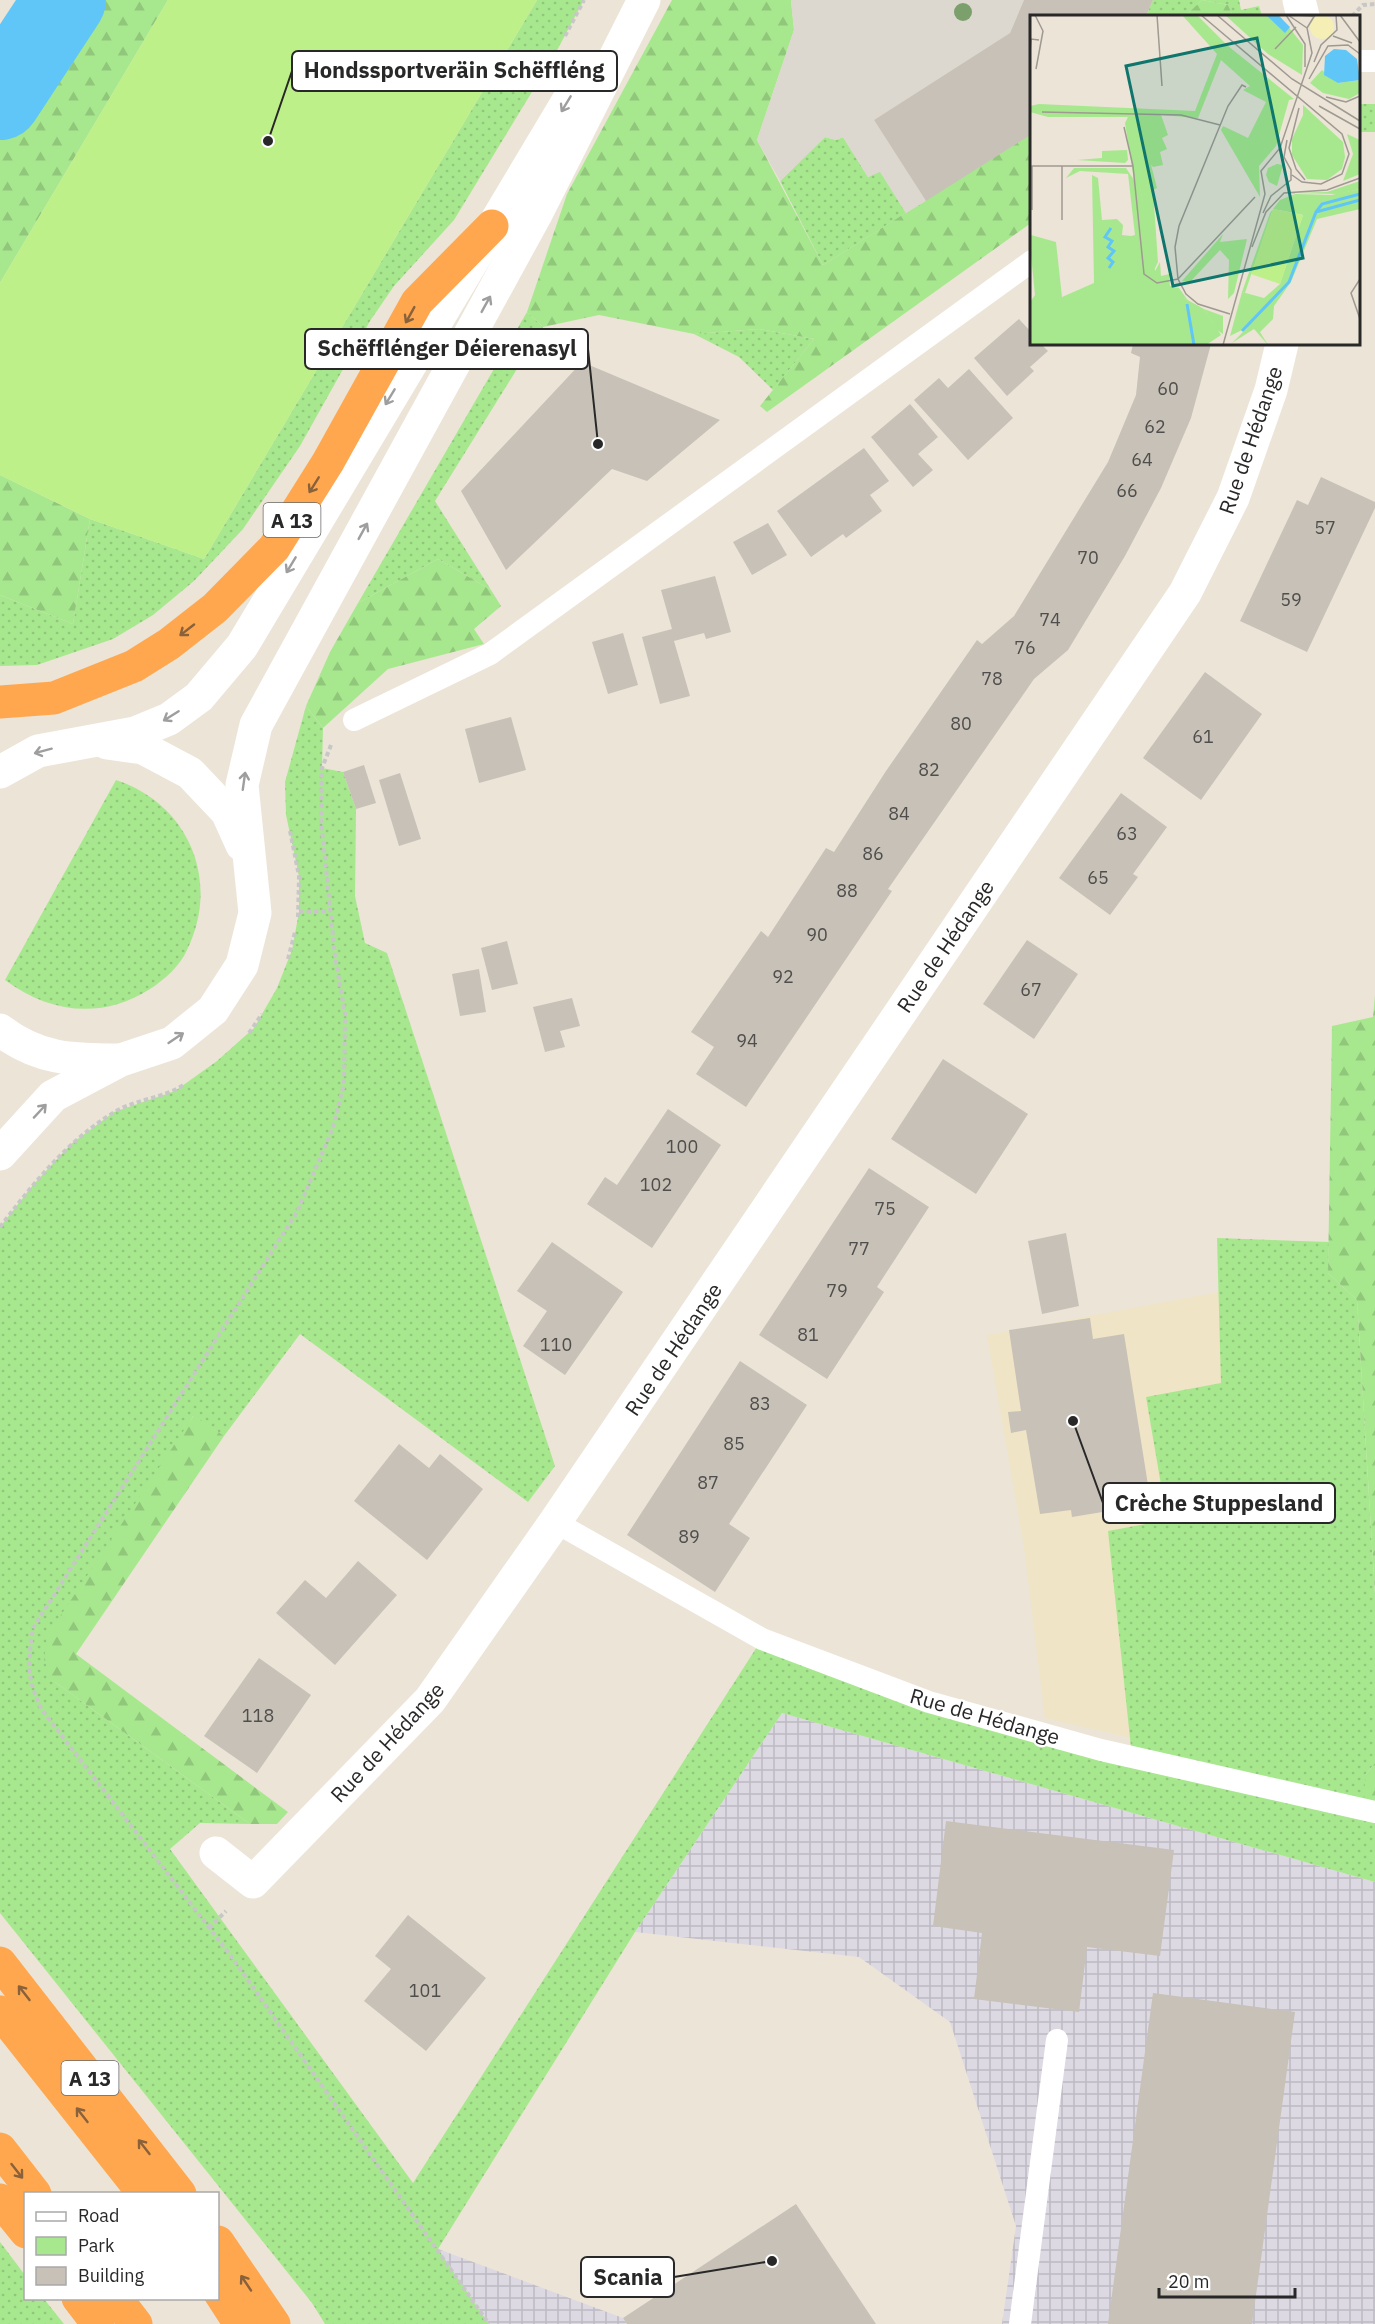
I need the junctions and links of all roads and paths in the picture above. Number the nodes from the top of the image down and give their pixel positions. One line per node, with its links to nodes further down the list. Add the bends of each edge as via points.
1 (629, 0): 10 (main road, one-way to 10)
2 (644, 0): 18 (main road, one-way to 2, via 242,785 256,725 536,214)
3 (1299, 0): 6 (main road)
4 (1363, 3): 5 (path); 7 (path)
5 (1375, 4)
6 (1303, 15)
7 (1353, 15)
8 (1375, 61): 9 (lane)
9 (1360, 62)
10 (492, 226): 13 (highway, A 13, one-way to 13, via 417,302 328,462 274,548 216,608 134,666 54,698); 15 (main road, one-way to 15, via 242,646 198,697 169,719 135,734)
11 (1030, 262): 14 (lane, via 490,654)
12 (1282, 345): 23 (main road, Rue de Hédange, via 1271,390 1233,498 1185,593)
13 (0, 702)
14 (354, 720): 19 (path, via 327,749 322,768 321,820)
15 (90, 741): 16 (main road, one-way to 16, via 38,751); 18 (main road, via 143,748 190,773 227,812)
16 (0, 772)
17 (288, 825): 19 (path, via 299,876 299,912)
18 (249, 860): 21 (main road, one-way to 18, via 172,1043 213,1010 242,965 255,913)
19 (330, 911): 43 (path, via 345,1014 344,1084 332,1130 297,1212 33,1628 30,1684 42,1710 231,1956)
20 (0, 1030): 21 (main road, via 18,1043 68,1060)
21 (122, 1060): 22 (main road, one-way to 21, via 53,1096)
22 (0, 1154)
23 (555, 1522): 24 (lane, Rue de Hédange, via 762,1639 929,1702 1101,1750); 25 (main road, Rue de Hédange, via 430,1700 253,1882)
24 (1375, 1812)
25 (216, 1853)
26 (0, 1963): 32 (highway, A 13, one-way to 26)
27 (0, 2012): 31 (highway, A 13, one-way to 27)
28 (1058, 2040): 44 (lane)
29 (0, 2149): 30 (highway, one-way to 30)
30 (33, 2192)
31 (143, 2192)
32 (179, 2192)
33 (0, 2200): 34 (highway)
34 (24, 2230)
35 (219, 2243): 42 (highway, one-way to 35)
36 (219, 2292): 41 (highway)
37 (80, 2300): 39 (highway)
38 (118, 2300): 40 (highway)
39 (98, 2324)
40 (136, 2324)
41 (240, 2324)
42 (274, 2324)
43 (489, 2324)
44 (1020, 2324)

